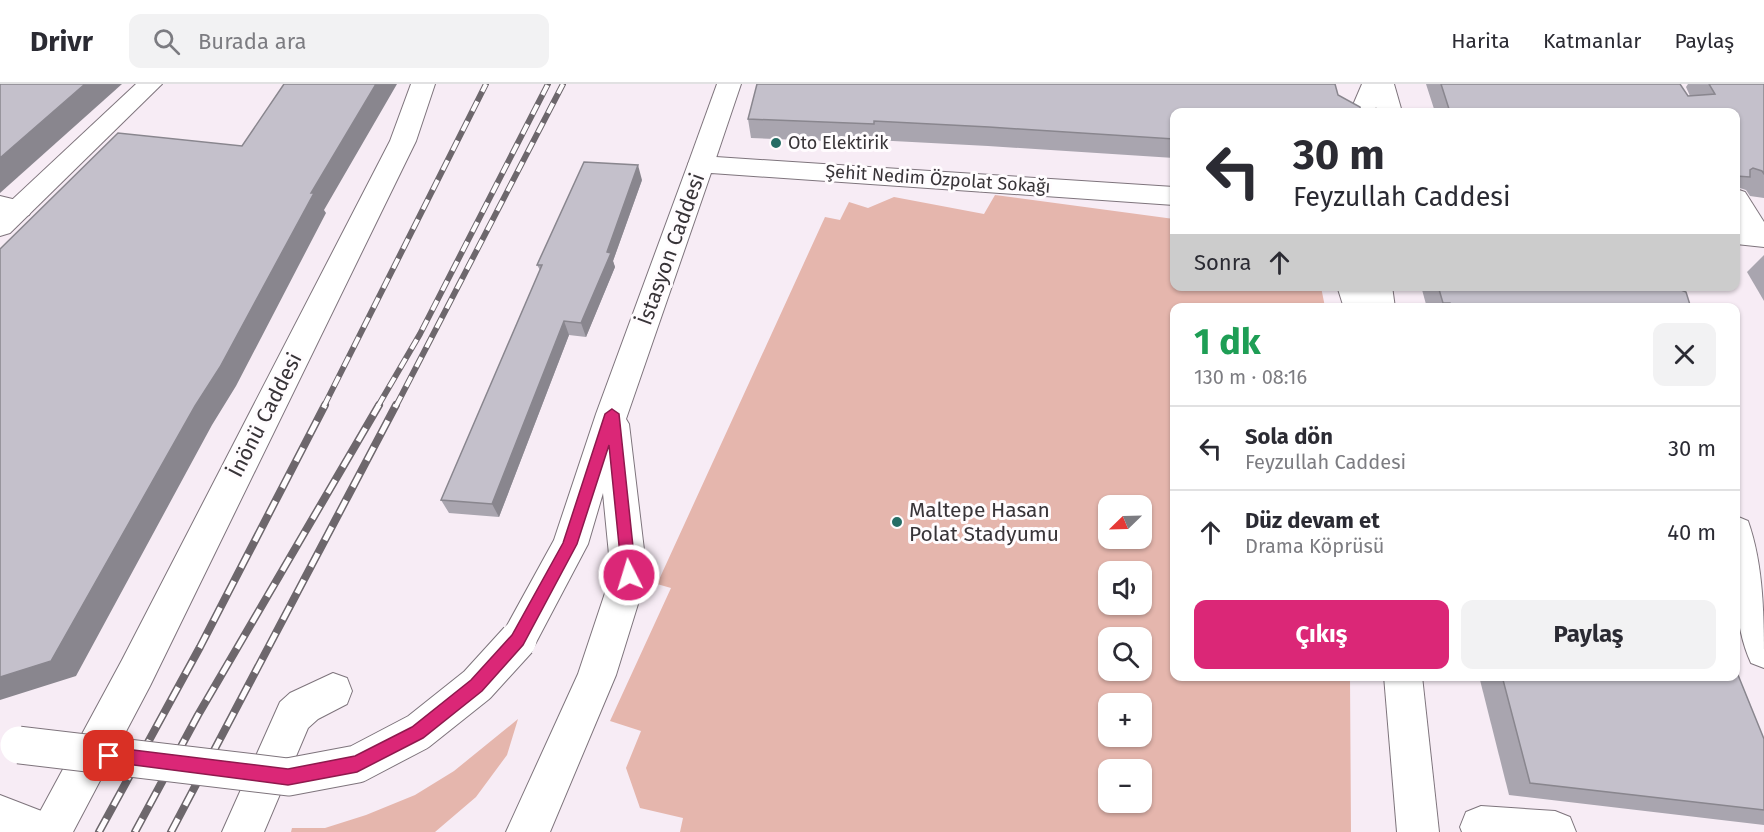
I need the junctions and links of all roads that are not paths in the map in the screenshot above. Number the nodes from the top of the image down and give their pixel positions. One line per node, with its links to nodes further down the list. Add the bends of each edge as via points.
1 (150, 84): 11 (main road)
2 (423, 84): 23 (main road, İnönü Caddesi, via 398,151 136,673)
3 (729, 84): 8 (main road, İstasyon Caddesi)
4 (1374, 84): 6 (main road)
5 (1382, 84): 7 (main road)
6 (1364, 108)
7 (1389, 108)
8 (701, 164): 9 (main road, Şehit Nedim Özpolat Sokağı); 13 (main road, İstasyon Caddesi)
9 (1170, 196)
10 (1740, 207): 12 (main road)
11 (6, 214)
12 (1753, 237)
13 (612, 414): 18 (main road, İstasyon Caddesi, bridge, via 570,544 518,640 477,685 418,732 357,764 288,777); 21 (main road, via 629,575 597,675)
14 (1740, 548): 15 (main road)
15 (1764, 651)
16 (1403, 681): 25 (main road)
17 (333, 691): 24 (main road, via 294,715)
18 (10, 743)
19 (0, 816): 22 (main road)
20 (1481, 827): 26 (main road)
21 (532, 831)
22 (42, 832)
23 (50, 832)
24 (243, 832)
25 (1418, 832)
26 (1556, 832)

